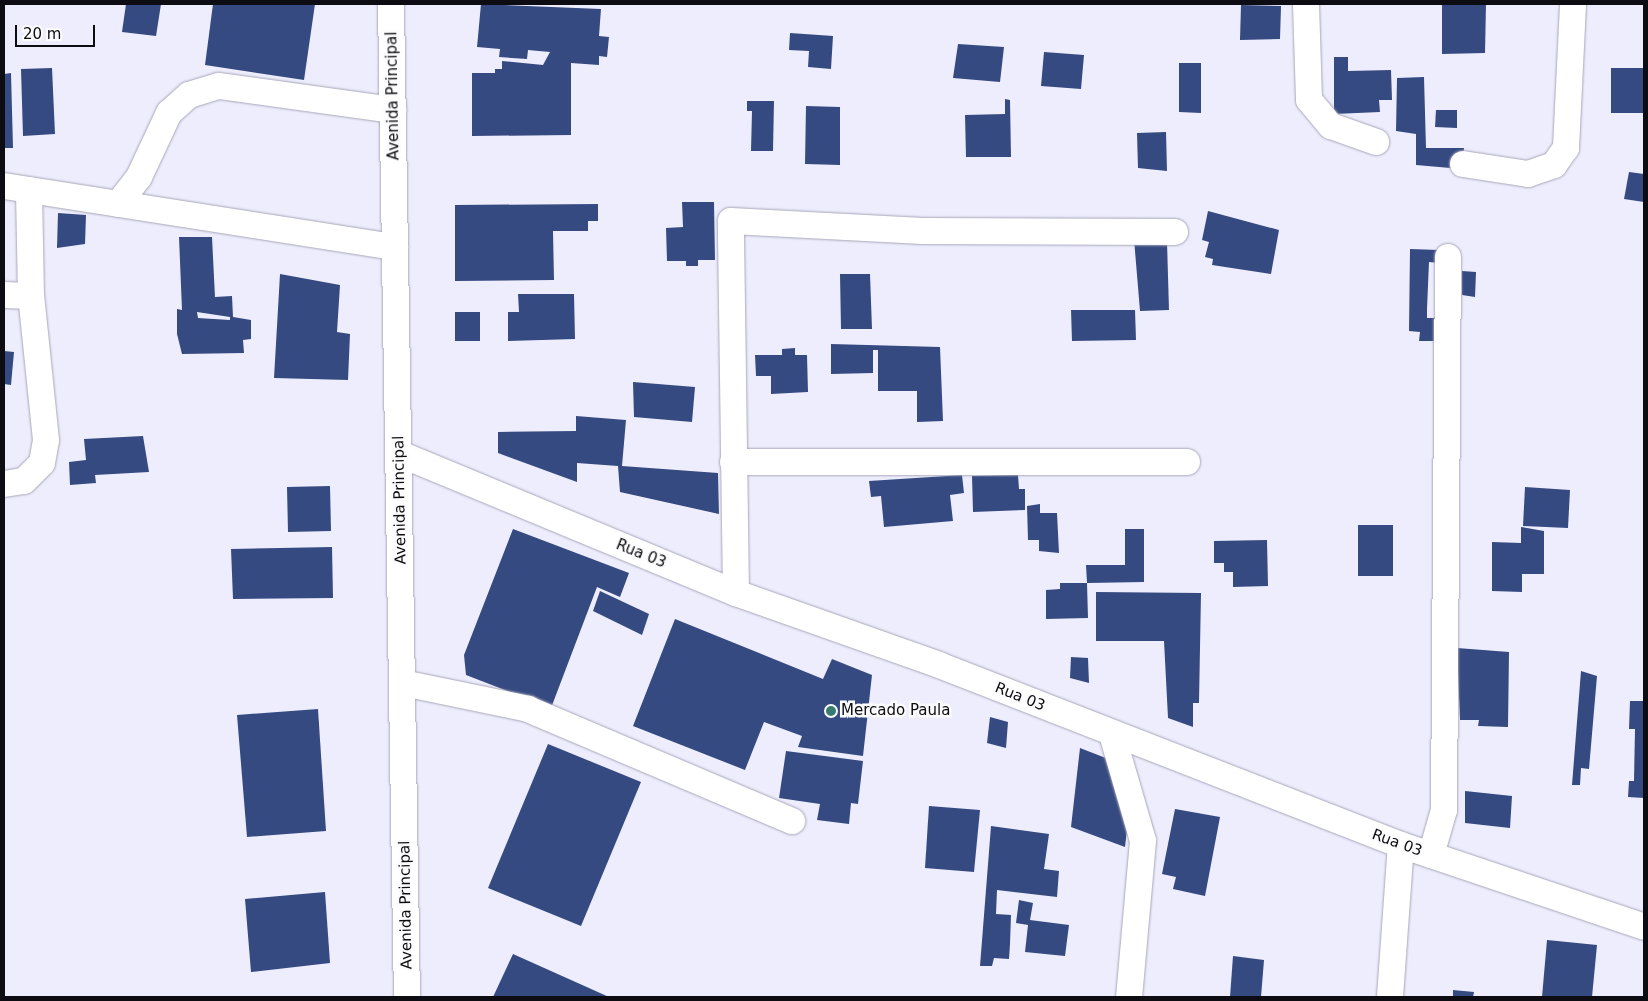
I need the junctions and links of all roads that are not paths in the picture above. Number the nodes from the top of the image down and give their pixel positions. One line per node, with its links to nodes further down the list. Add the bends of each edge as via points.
1 (391, 4): 4 (street, Avenida Principal)
2 (1306, 4): 5 (street, via 1309,100 1330,126)
3 (1573, 4): 6 (street, via 1566,148 1554,165 1528,174)
4 (393, 110): 9 (street, via 229,87 188,95 169,112 139,177); 11 (street, Avenida Principal)
5 (1376, 142)
6 (1463, 164)
7 (4, 186): 8 (street)
8 (29, 190): 9 (street); 14 (street)
9 (118, 204): 11 (street)
10 (1175, 232): 16 (street, via 923,231 731,221)
11 (395, 247): 15 (street, Avenida Principal)
12 (1448, 257): 24 (street, via 1444,810)
13 (4, 294): 14 (street)
14 (31, 296): 18 (street, via 46,440 42,463 24,481)
15 (400, 454): 19 (street, Rua 03); 20 (street, Avenida Principal)
16 (733, 462): 17 (street); 19 (street)
17 (1187, 462)
18 (4, 484)
19 (736, 593): 21 (street, Rua 03, via 939,664)
20 (403, 683): 22 (street, via 528,709); 26 (street, Avenida Principal)
21 (1112, 734): 23 (street, Rua 03); 27 (street, via 1143,841)
22 (792, 821)
23 (1401, 844): 24 (street, Rua 03); 28 (street)
24 (1432, 855): 25 (street, Rua 03)
25 (1644, 927)
26 (407, 997)
27 (1129, 997)
28 (1390, 997)

